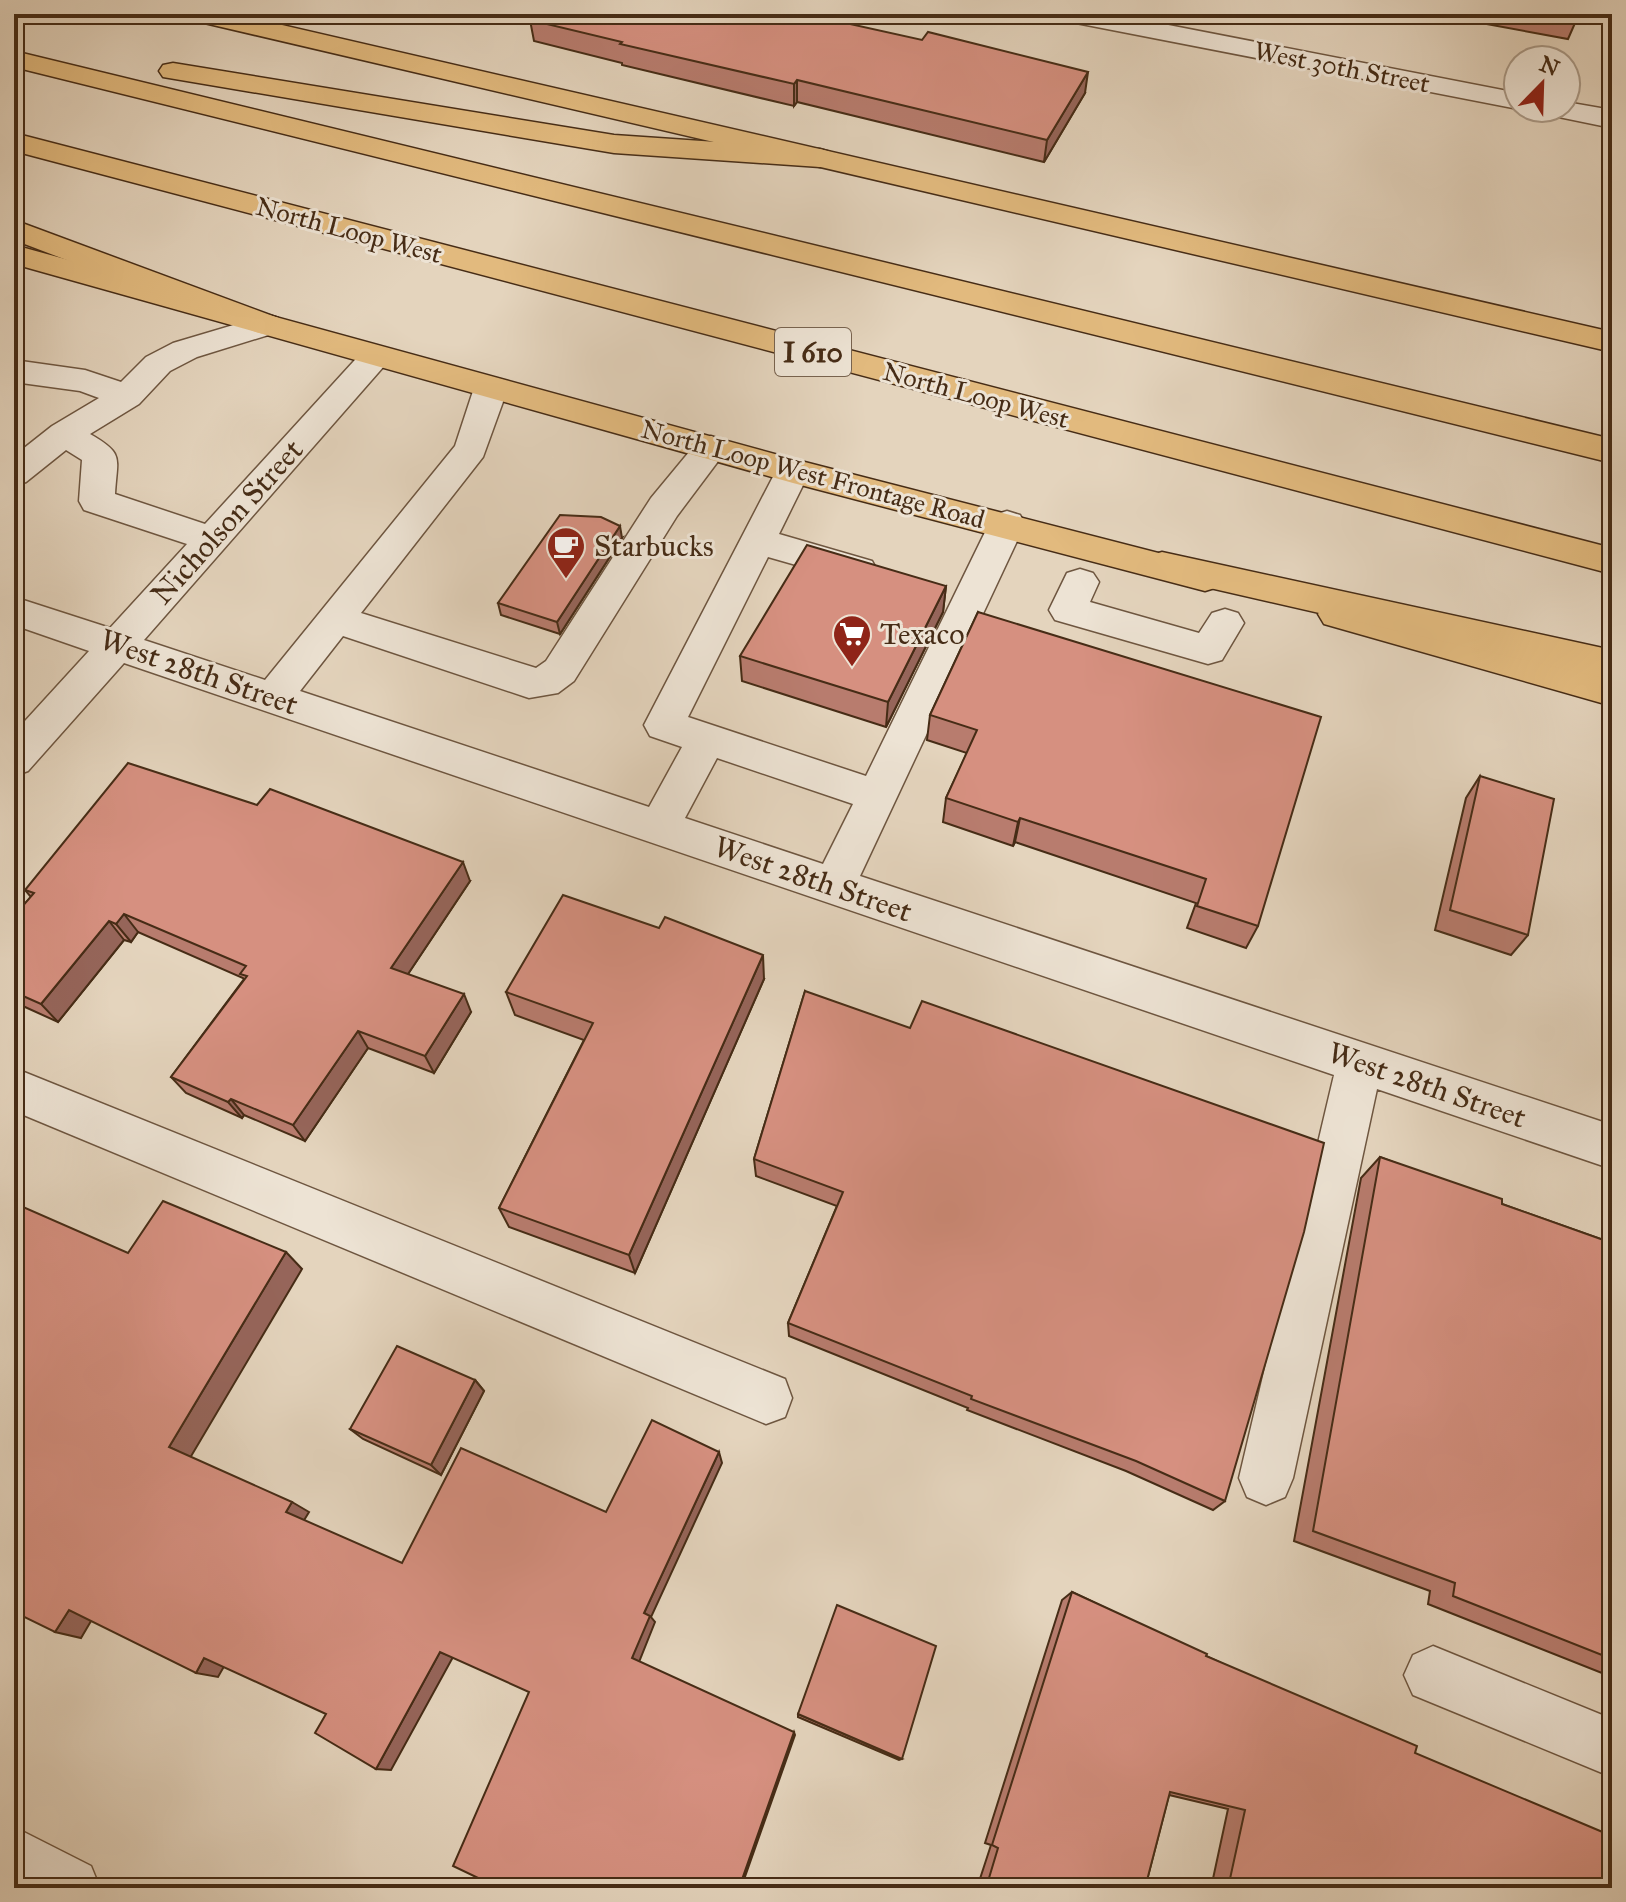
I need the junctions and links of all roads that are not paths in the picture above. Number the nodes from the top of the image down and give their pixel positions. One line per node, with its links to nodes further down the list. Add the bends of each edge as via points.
1 (200, 14): 9 (main road)
2 (1071, 14): 5 (street, West 30th Street)
3 (14, 44): 9 (main road, via 614,144)
4 (14, 59): 20 (main road)
5 (1502, 98)
6 (1582, 113): 7 (street)
7 (1612, 119)
8 (14, 142): 26 (main road, North Loop West / I 610)
9 (820, 158): 13 (main road)
10 (14, 229): 12 (main road)
11 (14, 254): 12 (main road, North Loop West Frontage Road)
12 (267, 325): 14 (main road, North Loop West Frontage Road); 17 (street, via 185,350 158,364)
13 (1612, 342)
14 (376, 357): 16 (main road, North Loop West Frontage Road); 24 (street, Nicholson Street)
15 (14, 371): 17 (street, via 85,381)
16 (491, 388): 19 (main road, North Loop West Frontage Road); 31 (street, via 471,449)
17 (127, 396): 18 (street)
18 (40, 445): 22 (street); 24 (street, via 100,455 97,501)
19 (711, 448): 21 (main road, North Loop West Frontage Road); 31 (street, via 664,507 560,671 544,683 529,683)
20 (1612, 451)
21 (793, 471): 23 (main road, North Loop West Frontage Road); 25 (street)
22 (14, 474)
23 (1007, 524): 27 (main road, North Loop West Frontage Road); 39 (street, via 955,599)
24 (212, 539): 33 (street, Nicholson Street)
25 (758, 541): 28 (street); 37 (street, via 664,725)
26 (1612, 561)
27 (1162, 565): 34 (main road); 35 (main road, North Loop West Frontage Road)
28 (894, 581)
29 (1080, 582): 32 (street, via 1068,610 1208,650)
30 (14, 611): 33 (street, West 28th Street)
31 (334, 619): 36 (street)
32 (1225, 623)
33 (117, 645): 36 (street, West 28th Street); 38 (street, Nicholson Street)
34 (1612, 665)
35 (1612, 691)
36 (273, 697): 40 (street, West 28th Street)
37 (707, 739): 39 (street); 40 (street)
38 (14, 760)
39 (878, 796): 41 (street)
40 (659, 827): 41 (street, West 28th Street)
41 (834, 886): 42 (street, West 28th Street)
42 (1360, 1062): 44 (street, West 28th Street); 46 (street)
43 (14, 1089): 45 (street)
44 (1612, 1147)
45 (766, 1398)
46 (1266, 1478)
47 (1433, 1675): 48 (street)
48 (1612, 1748)
49 (14, 1858): 50 (street)
50 (69, 1888)

